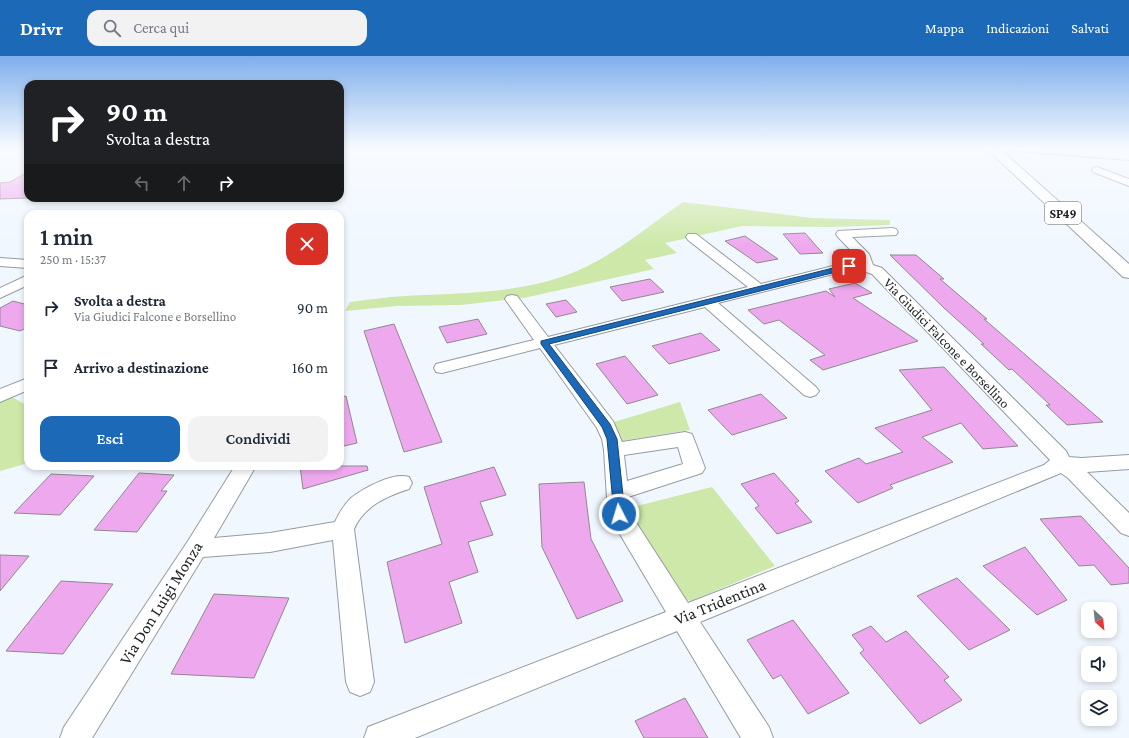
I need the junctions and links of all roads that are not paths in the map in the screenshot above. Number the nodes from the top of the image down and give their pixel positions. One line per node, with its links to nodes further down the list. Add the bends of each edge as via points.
1 (1029, 182): 7 (main road, SP49)
2 (892, 232): 6 (street, via 842,234 864,257 867,264)
3 (692, 237): 9 (street)
4 (0, 262): 5 (street)
5 (24, 264)
6 (865, 267): 9 (street, Via Giudici Falcone e Borsellino, via 849,266); 20 (street, Via Giudici Falcone e Borsellino, via 877,271 1059,456)
7 (1129, 273)
8 (24, 282): 10 (street)
9 (758, 288): 12 (street, Via Giudici Falcone e Borsellino)
10 (0, 294)
11 (512, 299): 13 (street)
12 (708, 301): 13 (street, Via Giudici Falcone e Borsellino); 16 (street)
13 (544, 343): 14 (street, Via Giudici Falcone e Borsellino); 18 (street, via 606,426)
14 (442, 368)
15 (24, 385): 17 (street)
16 (810, 390)
17 (0, 396)
18 (614, 450): 23 (street); 23 (street, via 685,439 695,468)
19 (1129, 462): 20 (street, via 1081,465)
20 (1060, 463): 24 (street, Via Giudici Falcone e Borsellino, via 1075,473); 27 (street, Via Tridentina, via 1051,470)
21 (244, 470): 26 (street, Via Don Luigi Monza)
22 (402, 483): 25 (street, via 374,493 346,519)
23 (617, 492): 27 (street, via 619,514)
24 (1129, 527)
25 (342, 529): 26 (street, via 230,547); 28 (street)
26 (196, 548): 29 (street, Via Don Luigi Monza)
27 (683, 616): 30 (street, Via Tridentina); 31 (street)
28 (360, 682)
29 (75, 738)
30 (379, 738)
31 (758, 738)

